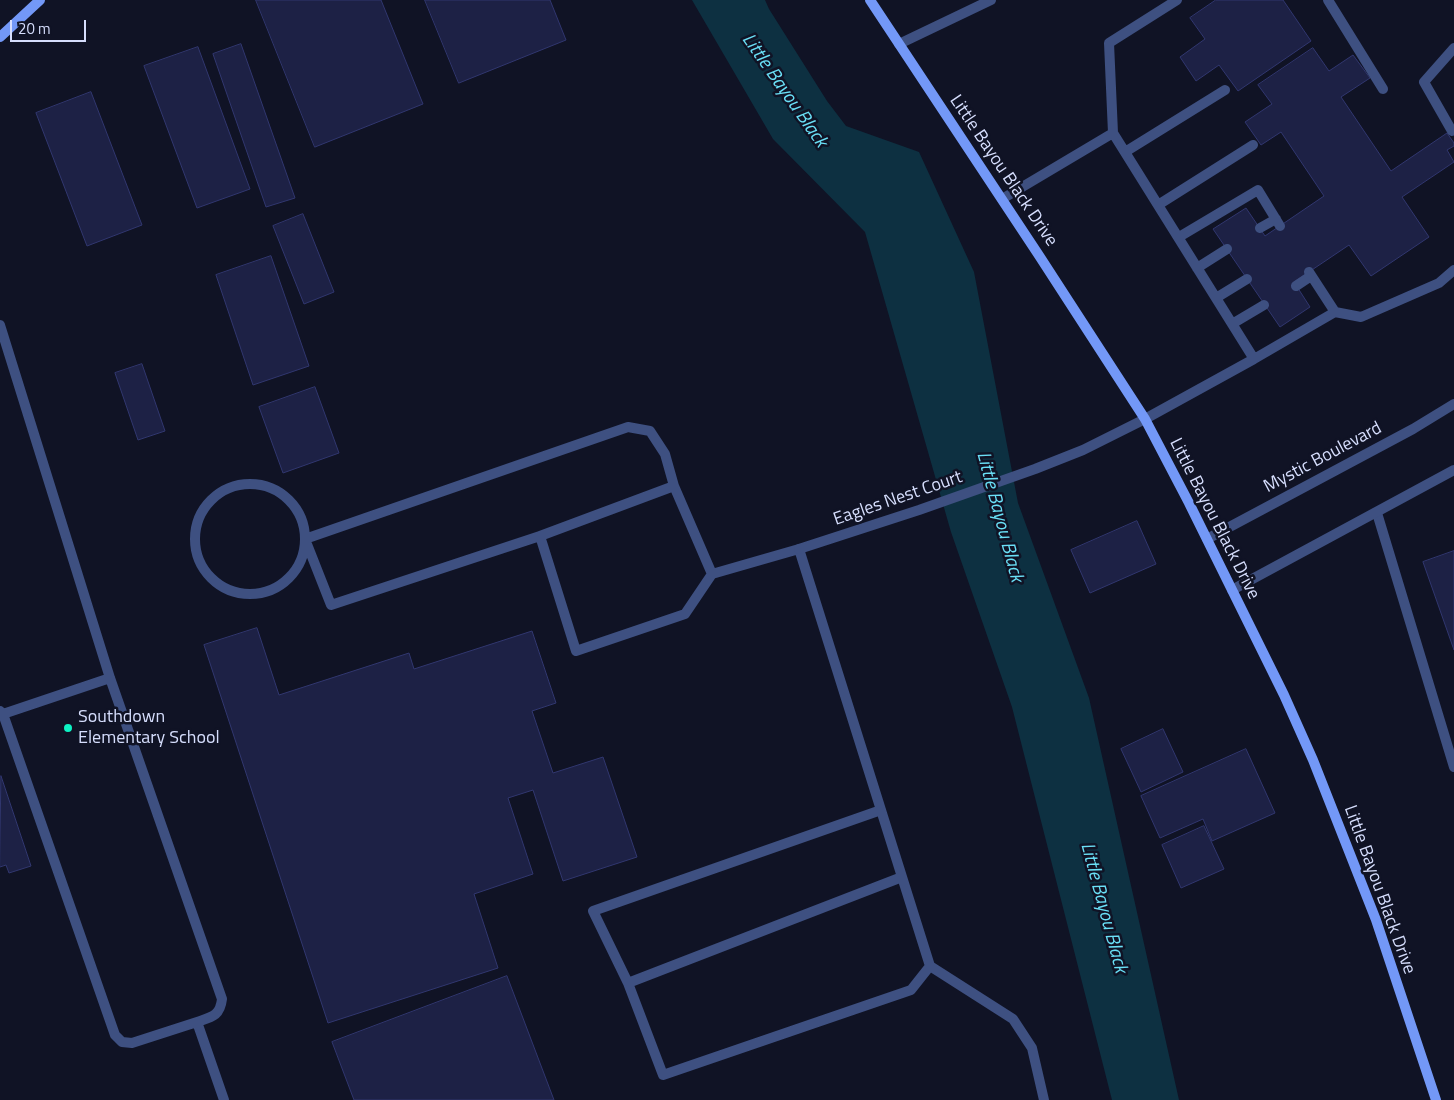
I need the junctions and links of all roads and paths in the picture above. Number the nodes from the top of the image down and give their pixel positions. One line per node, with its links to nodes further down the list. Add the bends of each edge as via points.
1 (40, 0): 6 (main road)
2 (870, 0): 7 (main road, Little Bayou Black Drive)
3 (991, 0): 7 (street)
4 (1177, 0): 12 (street, via 1109,43)
5 (1328, 0): 9 (street)
6 (0, 37)
7 (899, 44): 15 (main road, Little Bayou Black Drive)
8 (1454, 48): 11 (street, via 1424,82)
9 (1383, 89)
10 (1225, 90): 14 (street)
11 (1452, 131)
12 (1113, 133): 14 (street); 15 (street)
13 (1253, 145): 16 (street)
14 (1125, 152): 16 (street)
15 (1002, 199): 31 (main road, Little Bayou Black Drive)
16 (1158, 205): 18 (street)
17 (1260, 228): 18 (street, via 1278,222 1258,190)
18 (1178, 238): 20 (street)
19 (1226, 249): 20 (street)
20 (1197, 268): 24 (street)
21 (1454, 270): 26 (street, via 1439,283 1360,317)
22 (1247, 279): 24 (street)
23 (1296, 286): 26 (street, via 1310,274)
24 (1216, 298): 27 (street)
25 (1264, 305): 27 (street)
26 (1335, 312): 29 (street, Eagles Nest Court)
27 (1232, 324): 29 (street)
28 (0, 325): 41 (street)
29 (1254, 359): 31 (street, Eagles Nest Court)
30 (1454, 404): 37 (street, Mystic Boulevard)
31 (1145, 419): 37 (main road, Little Bayou Black Drive); 38 (street, Eagles Nest Court, via 1035,469)
32 (1454, 470): 34 (street)
33 (674, 486): 35 (street); 36 (street, via 665,454 650,431 628,427); 39 (street)
34 (1377, 512): 40 (street); 43 (street)
35 (540, 536): 36 (street, via 332,605); 39 (street, via 576,650 685,614)
36 (305, 539): 36 (street, via 302,520 292,504 278,491 260,484 241,484 222,491 208,503 198,519 194,538 197,555 205,571 232,592 250,594 267,592 283,584 295,572 303,556)
37 (1207, 539): 40 (main road, Little Bayou Black Drive)
38 (799, 549): 39 (street, Eagles Nest Court); 44 (street)
39 (712, 574)
40 (1232, 590): 51 (main road, Little Bayou Black Drive, via 1313,760 1376,920)
41 (110, 678): 42 (street); 48 (street, via 222,999 221,1008 215,1016)
42 (2, 713): 48 (street, via 115,1035 122,1042 132,1043)
43 (1454, 767)
44 (881, 810): 45 (street); 47 (street, via 593,911)
45 (902, 877): 46 (street); 47 (street)
46 (930, 966): 47 (street, via 911,990 663,1075); 50 (street, via 1013,1019 1032,1048)
47 (628, 983)
48 (197, 1022): 49 (street)
49 (224, 1100)
50 (1044, 1100)
51 (1436, 1100)

